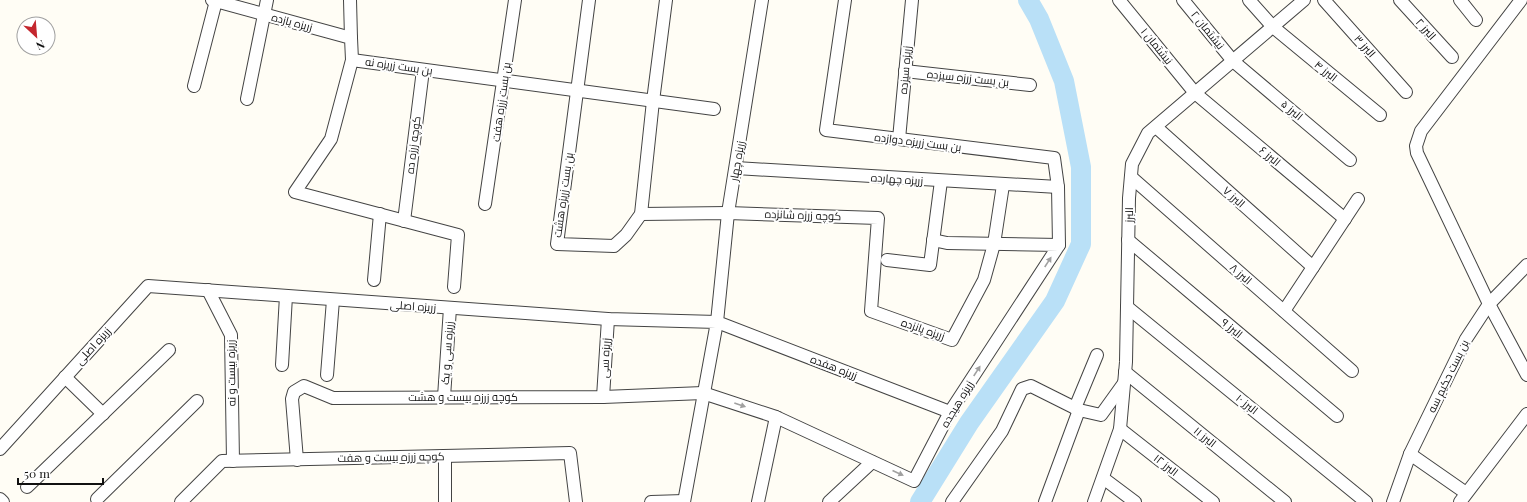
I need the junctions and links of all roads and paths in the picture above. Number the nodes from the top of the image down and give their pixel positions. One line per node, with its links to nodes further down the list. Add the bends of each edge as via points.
1 (214, 0): 18 (street, زریزه یازده); 29 (street)
2 (267, 0): 18 (street)
3 (350, 0): 21 (street)
4 (515, 0): 27 (street, بن بست زرزه هفت)
5 (589, 0): 30 (street, بن بست زریزه هشت)
6 (666, 0): 34 (street, بن بست زریزه هشت)
7 (762, 0): 40 (street, زریزه چهار)
8 (845, 0): 38 (street, بن بست زریزه دوازده, via 826,130)
9 (912, 0): 26 (street, زریزه سیزده)
10 (1119, 0): 32 (street, نيشتمان ۱)
11 (1183, 0): 24 (street, نيشتمان ۲)
12 (1249, 0): 20 (street, البرز ۴)
13 (1304, 0): 20 (street, البرز)
14 (1324, 0): 31 (street, البرز ۳)
15 (1400, 0): 22 (street, البرز ۲)
16 (1460, 0): 19 (street)
17 (1521, 0): 65 (street, via 1421,131 1416,146 1417,153)
18 (264, 14): 21 (street, زریزه یازده); 33 (street)
19 (1476, 20)
20 (1273, 27): 24 (street, البرز); 36 (street, البرز ۴)
21 (351, 38): 23 (street)
22 (1452, 57)
23 (352, 60): 25 (street, بن بست زریزه نه); 48 (street, بن بست زریزه نه, via 331,139 295,192)
24 (1233, 61): 32 (street, البرز); 39 (street, البرز ۵)
25 (423, 70): 27 (street, بن بست زریزه نه); 52 (street, کوچه زرزه ده)
26 (905, 71): 28 (street, بن بست زرزه سیزده); 38 (street, زریزه سیزده)
27 (504, 81): 30 (street, بن بست زریزه نه); 46 (street, بن بست زرزه هفت)
28 (1030, 85)
29 (194, 86)
30 (577, 90): 34 (street, بن بست زریزه نه); 49 (street, بن بست زریزه هشت, via 557,244 614,246 626,235)
31 (1406, 92)
32 (1196, 93): 37 (street, البرز); 51 (street, البرز ۶)
33 (247, 98)
34 (653, 101): 35 (street, بن بست زریزه نه); 49 (street, بن بست زریزه هشت)
35 (714, 109)
36 (1380, 115)
37 (1156, 127): 41 (street, البرز, via 1148,133 1132,164); 59 (street, البرز ۷)
38 (899, 139): 44 (street, بن بست زریزه دوازده, via 1054,158)
39 (1350, 160)
40 (736, 168): 42 (street, زریزه چهارده); 47 (street, زریزه چهار)
41 (1131, 177): 54 (street, البرز); 68 (street, البرز ۸)
42 (941, 181): 43 (street, زریزه چهارده); 53 (street)
43 (1003, 185): 44 (street, زریزه چهارده); 55 (street, زریزه پانزده)
44 (1058, 188): 56 (street, بن بست زریزه دوازده)
45 (1358, 199): 51 (street)
46 (486, 204)
47 (728, 213): 49 (street, کوچه زرزه شانزده); 50 (street, کوچه زرزه شانزده); 70 (street, زریزه چهار)
48 (380, 214): 52 (street, بن بست زریزه نه); 60 (street)
49 (641, 214)
50 (878, 218): 55 (street, زریزه پانزده, via 871,311 952,340 984,280)
51 (1345, 219): 59 (street)
52 (404, 221): 61 (street, بن بست زریزه نه, via 458,234)
53 (933, 240): 55 (street, via 948,243); 57 (street, via 930,265)
54 (1128, 240): 66 (street, البرز); 87 (street, البرز ۹)
55 (994, 244): 56 (street)
56 (1059, 245): 84 (street, زریزه هیجده, one-way to 56)
57 (887, 260)
58 (1527, 264): 65 (street, بن بست حکیم سه)
59 (1313, 267): 68 (street)
60 (374, 280)
61 (454, 286)
62 (208, 290): 63 (street, زریزه اصلی); 77 (street, زریزه اصلی, via 148,286); 94 (street, زریزه بیست و نه, via 231,336)
63 (286, 296): 64 (street, زریزه اصلی); 73 (street)
64 (333, 300): 67 (street, زریزه اصلی); 75 (street)
65 (1489, 304): 76 (street); 91 (street, بن بست حکیم سه, via 1466,338)
66 (1127, 307): 78 (street, البرز); 115 (street, البرز ۱۰)
67 (450, 308): 69 (street, زریزه اصلی); 80 (street, زریزه سی و یک)
68 (1284, 311): 74 (street, البرز ۸)
69 (608, 319): 70 (street, زریزه اصلی); 81 (street, زریزه سی)
70 (717, 322): 79 (street); 84 (street, زریزه هفده)
71 (169, 350): 85 (street)
72 (1097, 355): 83 (street)
73 (282, 365)
74 (1352, 371)
75 (327, 375)
76 (1527, 375)
77 (65, 377): 85 (street); 90 (street, زریزه اصلی)
78 (1125, 377): 83 (street, via 1101,415); 89 (street, البرز); 114 (street, البرز ۱۱)
79 (703, 393): 81 (street, کوچه زرزه بیست و هشت); 88 (street, زریزه هیجده, one-way to 88); 101 (street)
80 (444, 397): 81 (street, کوچه زرزه بیست و هشت); 93 (street, کوچه زرزه بیست و هشت, via 333,398 304,386 298,388 292,399)
81 (603, 397)
82 (197, 401): 100 (street)
83 (1077, 409): 102 (street, via 1031,386 1022,389 1002,431); 110 (street)
84 (950, 412): 95 (street, زریزه هیجده, one-way to 84, via 914,480)
85 (103, 414): 97 (street)
86 (1527, 414): 98 (street)
87 (1337, 416)
88 (776, 418): 95 (street, زریزه هیجده); 108 (street)
89 (1120, 429): 96 (street, البرز); 113 (street, البرز ۱۲)
90 (0, 449)
91 (1410, 454): 98 (street); 116 (street, بن بست حکیم سه)
92 (445, 456): 93 (street, کوچه زرزه بیست و هفت); 105 (street); 106 (street, کوچه زرزه بیست و هفت, via 570,453)
93 (297, 460): 94 (street, کوچه زرزه بیست و هفت)
94 (233, 461): 104 (street, کوچه زرزه بیست و هفت, via 222,461)
95 (872, 462): 109 (street)
96 (1103, 478): 111 (street, البرز); 112 (street)
97 (27, 487)
98 (1463, 497)
99 (0, 499): 103 (street)
100 (97, 501)
101 (684, 501): 107 (street)
102 (955, 501)
103 (3, 502)
104 (181, 502)
105 (445, 502)
106 (576, 502)
107 (651, 502)
108 (758, 502)
109 (829, 502)
110 (1045, 502)
111 (1094, 502)
112 (1135, 502)
113 (1213, 502)
114 (1286, 502)
115 (1366, 502)
116 (1393, 502)

